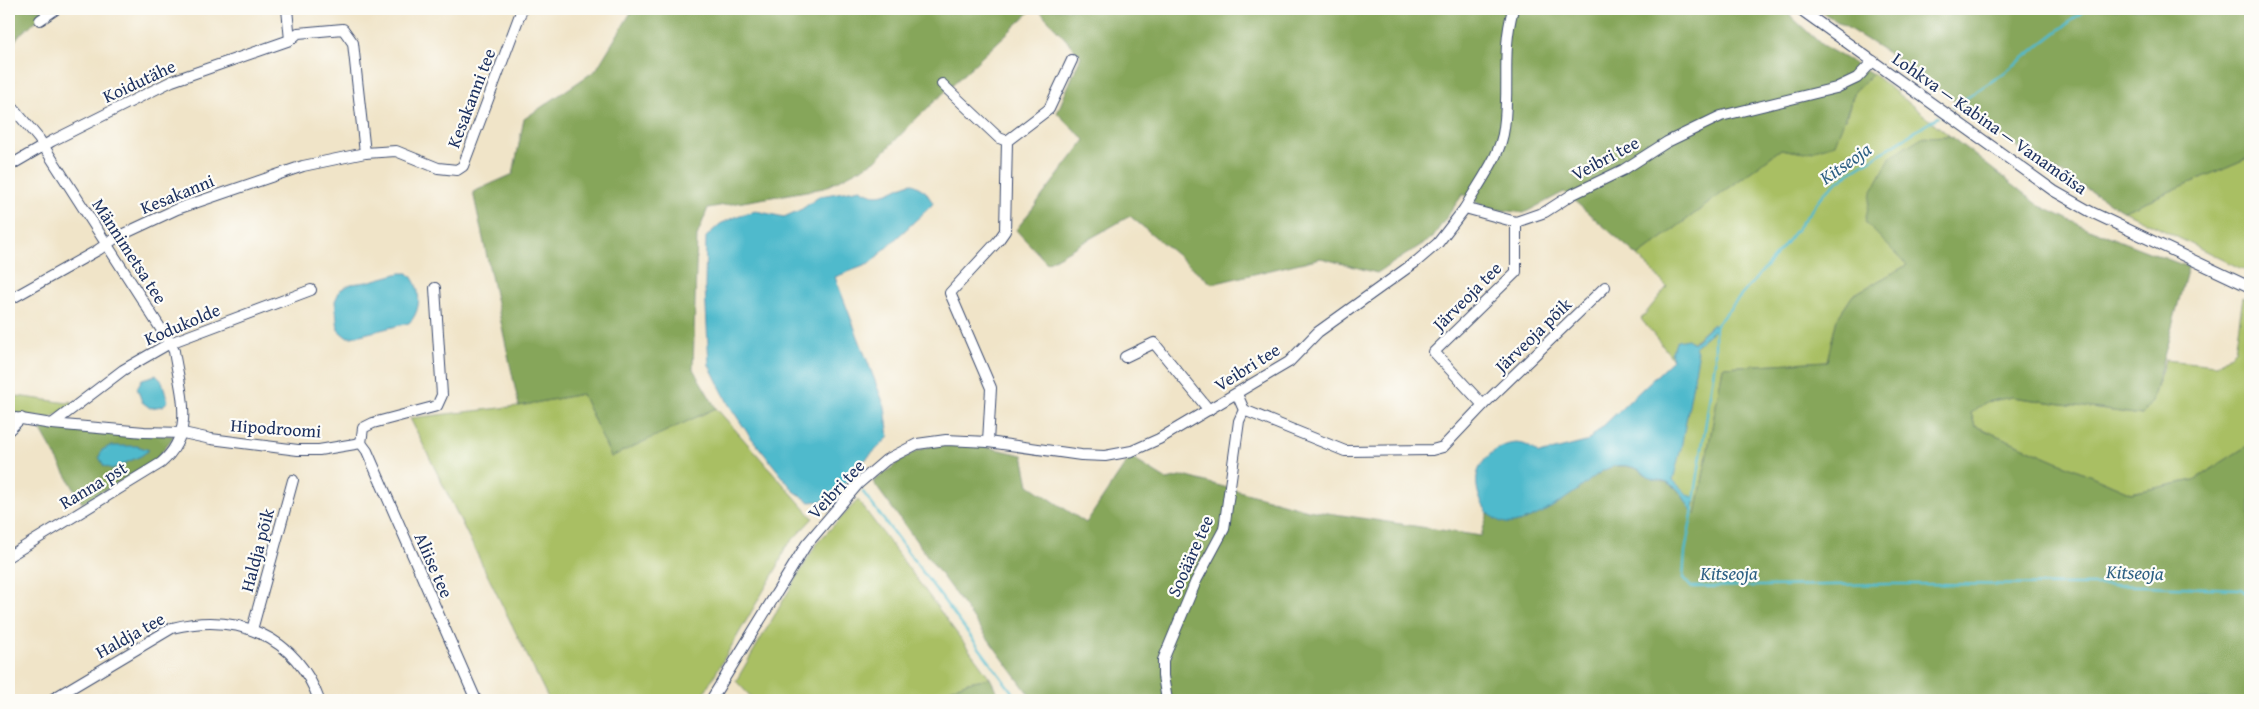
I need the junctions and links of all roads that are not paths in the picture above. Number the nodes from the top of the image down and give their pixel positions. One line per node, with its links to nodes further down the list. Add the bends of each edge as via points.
1 (56, 9): 6 (street)
2 (287, 9): 7 (street)
3 (521, 9): 14 (street, Kesakanni tee, via 463,166 457,170 438,168 396,151)
4 (1513, 9): 17 (street, Veibri tee, via 1504,60 1504,130 1498,148)
5 (1800, 9): 9 (street, Lohkva — Kabina — Vanamõisa)
6 (40, 20)
7 (290, 40): 13 (street, Koidutähe, via 172,81); 14 (street, Koidutähe, via 298,33 343,29 353,43)
8 (1072, 60): 12 (street, via 1048,108)
9 (1873, 61): 18 (street, Veibri tee, via 1857,78 1836,88 1721,116 1667,142 1545,212); 21 (street, Lohkva — Kabina — Vanamõisa, via 2054,191 2091,212)
10 (942, 84): 12 (street, via 999,138)
11 (9, 102): 13 (street, Männimetsa tee)
12 (1007, 141): 36 (street, via 1004,231 950,294 991,388)
13 (43, 147): 16 (street, Koidutähe); 19 (street, Männimetsa tee)
14 (365, 153): 15 (street, Kesakanni tee)
15 (313, 164): 19 (street, Kesakanni, via 177,209)
16 (9, 166)
17 (1465, 208): 18 (street); 27 (street, Veibri tee, via 1438,243 1417,261 1318,332 1289,362)
18 (1516, 222): 28 (street, Järveoja tee, via 1516,272 1434,352)
19 (106, 245): 24 (street, Kesakanni); 25 (street, Männimetsa tee)
20 (1605, 287): 28 (street, Järveoja põik)
21 (2250, 287)
22 (435, 288): 37 (street, via 442,395 437,406 373,423 363,428)
23 (311, 290): 25 (street, Kodukolde)
24 (9, 300)
25 (170, 343): 33 (street, Kodukolde, via 123,370); 35 (street, Männimetsa tee, via 185,418)
26 (1124, 356): 29 (street, via 1154,344)
27 (1237, 394): 29 (street, Veibri tee); 30 (street)
28 (1483, 405): 30 (street, via 1443,447 1355,452 1332,447)
29 (1209, 410): 36 (street, Veibri tee, via 1132,451 1105,456)
30 (1244, 410): 45 (street, Sooääre tee, via 1239,421 1224,529 1196,582 1163,660)
31 (9, 417): 32 (street, Hipodroomi)
32 (21, 418): 33 (street, Hipodroomi); 34 (street)
33 (52, 424): 35 (street, Hipodroomi)
34 (9, 430)
35 (183, 433): 37 (street, Hipodroomi, via 298,450); 39 (street, Ranna pst, via 161,463)
36 (988, 442): 44 (street, Veibri tee, via 946,440 917,444 886,460 858,484 806,545)
37 (361, 443): 43 (street, Aliise tee)
38 (293, 480): 40 (street, Haldja põik)
39 (9, 556)
40 (252, 630): 41 (street, Haldja tee, via 216,622 172,628); 42 (street, Haldja tee, via 273,640 297,660)
41 (50, 700)
42 (319, 700)
43 (476, 700)
44 (711, 700)
45 (1167, 700)

